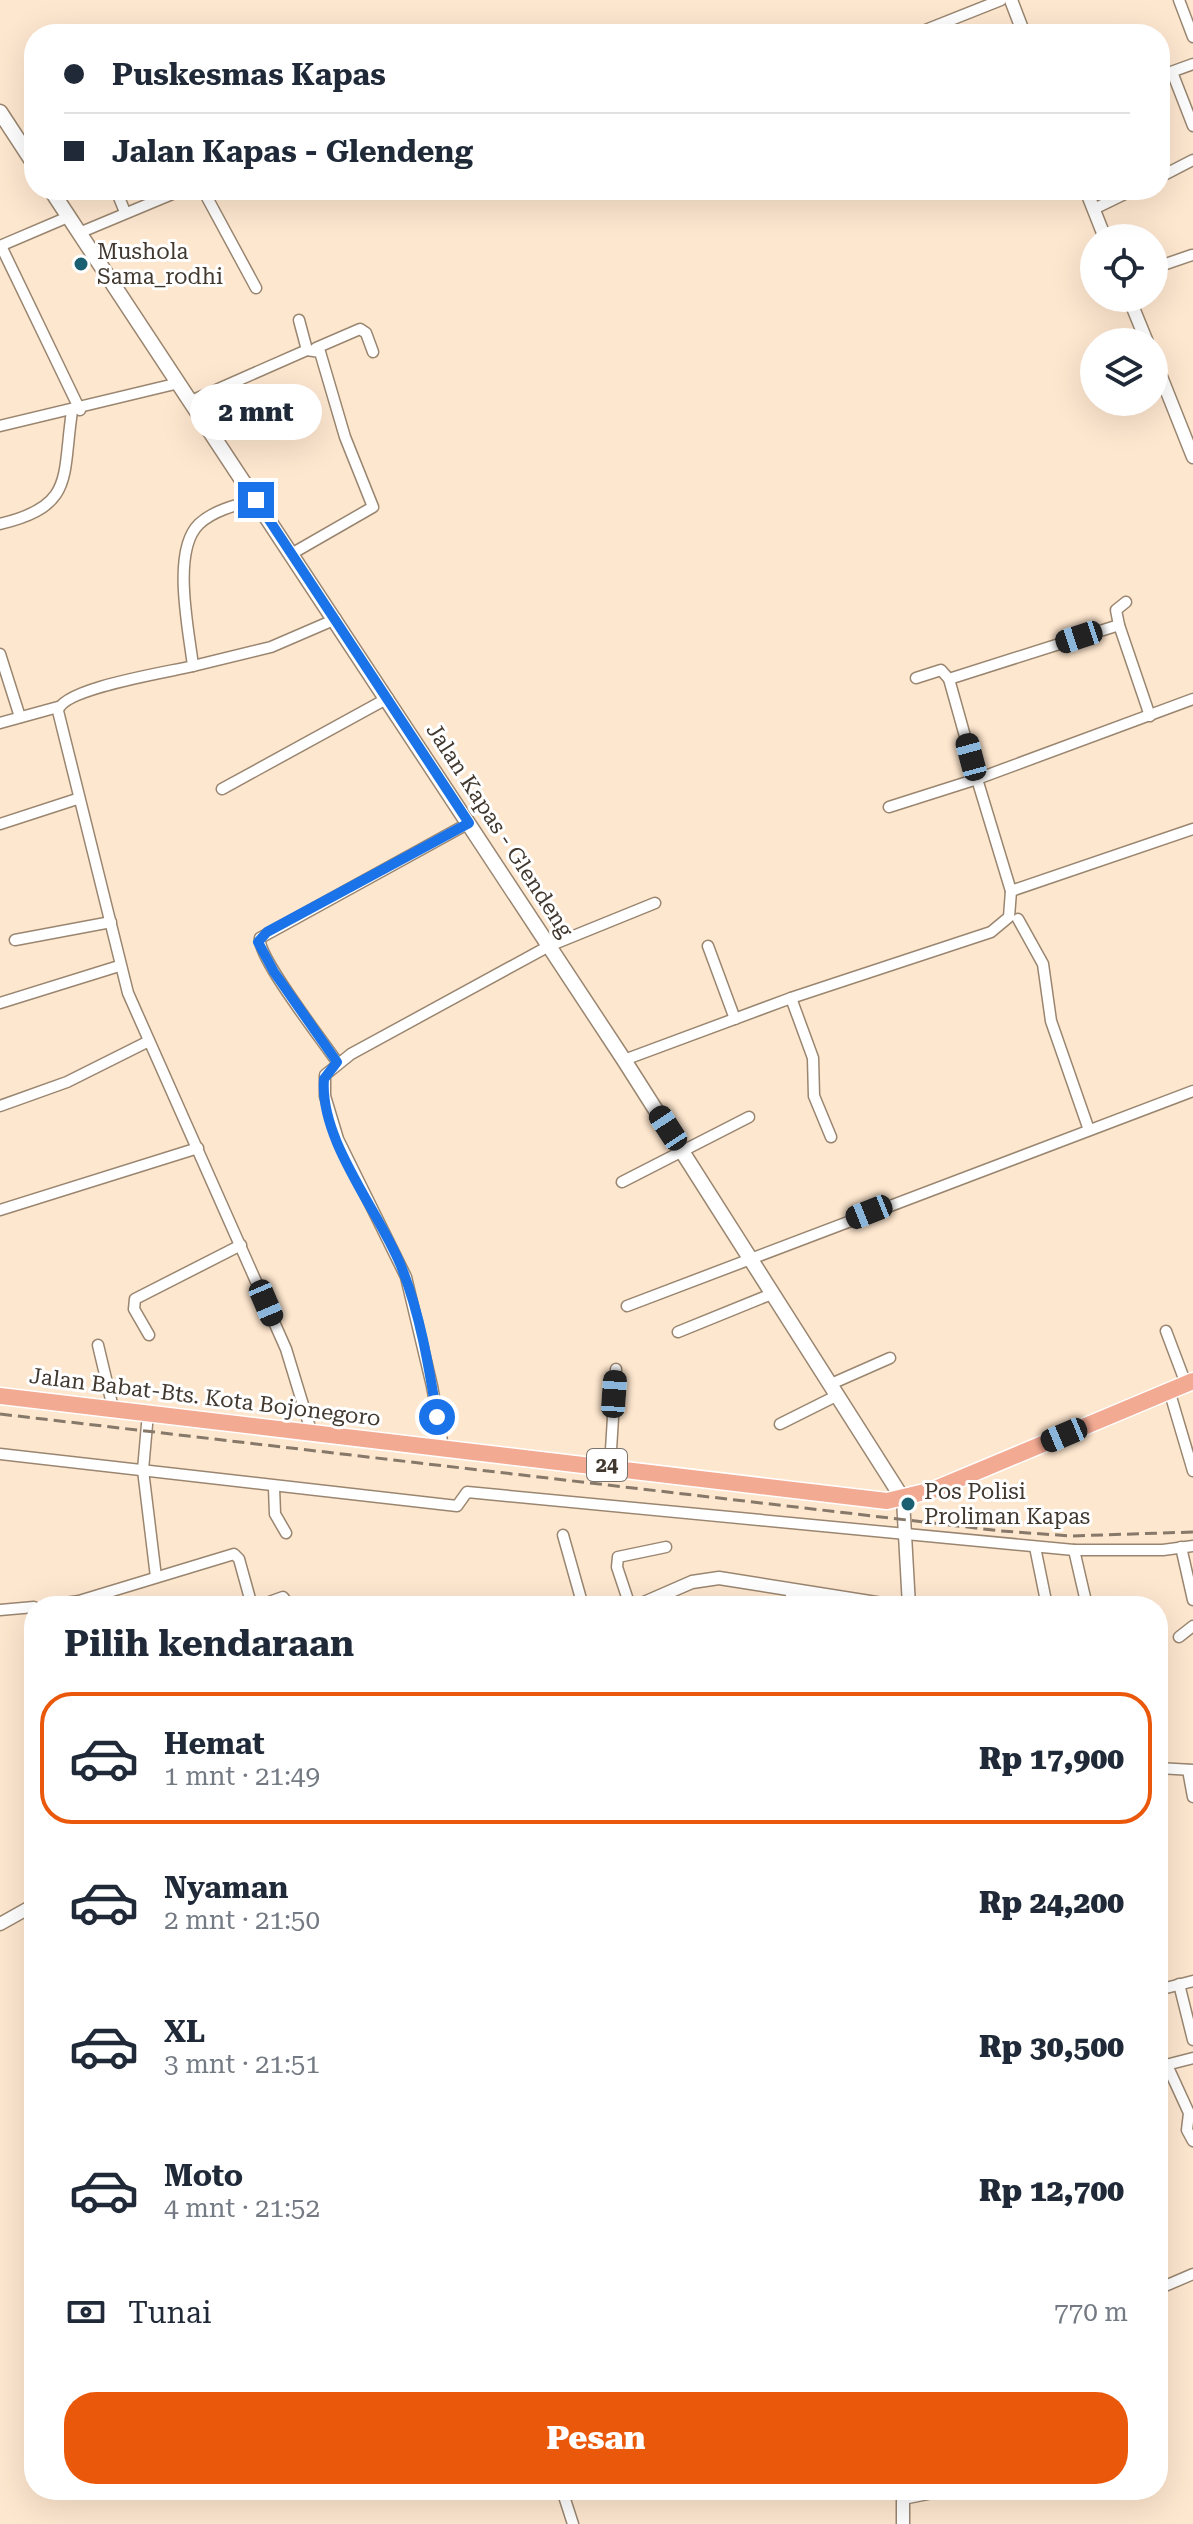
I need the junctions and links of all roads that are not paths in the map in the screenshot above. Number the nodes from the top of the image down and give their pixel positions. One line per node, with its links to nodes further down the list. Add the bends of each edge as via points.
1 (1001, 0): 4 (street)
2 (1011, 0): 5 (street)
3 (1179, 0): 6 (street)
4 (941, 24)
5 (1020, 24)
6 (1193, 37)
7 (1193, 64): 8 (street)
8 (1172, 72): 10 (street)
9 (0, 112): 11 (main road)
10 (1193, 126)
11 (24, 139)
12 (1193, 160): 13 (street)
13 (1170, 172)
14 (57, 200): 22 (main road, Jalan Kapas - Glendeng)
15 (120, 200): 21 (street)
16 (156, 200): 21 (street)
17 (208, 200): 28 (street)
18 (1090, 200): 20 (street)
19 (1112, 200): 20 (street)
20 (1094, 209): 23 (street)
21 (125, 212): 24 (street)
22 (68, 217): 24 (main road, Jalan Kapas - Glendeng); 25 (street)
23 (1100, 224)
24 (79, 233): 32 (main road, Jalan Kapas - Glendeng)
25 (0, 246): 35 (street)
26 (1192, 255): 27 (street)
27 (1168, 263)
28 (256, 288)
29 (299, 320): 30 (street)
30 (311, 349): 31 (street, via 360,329); 34 (street); 41 (street, via 324,361 345,437 373,507)
31 (373, 352)
32 (179, 383): 34 (main road, Jalan Kapas - Glendeng); 35 (street)
33 (1168, 389): 37 (street)
34 (191, 401): 39 (main road, Jalan Kapas - Glendeng)
35 (76, 410): 36 (street); 40 (street, via 57,496 42,510)
36 (0, 426)
37 (1189, 433): 38 (street)
38 (1193, 457)
39 (256, 500): 41 (main road, Jalan Kapas - Glendeng); 46 (street, via 215,513 191,536 184,583)
40 (0, 524)
41 (293, 553): 43 (main road, Jalan Kapas - Glendeng)
42 (1126, 602): 44 (street, via 1116,610)
43 (336, 619): 46 (street, via 271,647); 49 (main road, Jalan Kapas - Glendeng)
44 (1119, 625): 48 (street); 52 (street)
45 (0, 654): 53 (street)
46 (193, 666): 51 (street, via 83,692)
47 (916, 678): 48 (street, via 941,670)
48 (949, 679): 55 (street)
49 (388, 698): 56 (street); 59 (main road, Jalan Kapas - Glendeng)
50 (1193, 699): 52 (street)
51 (58, 707): 53 (street); 57 (street)
52 (1150, 716): 55 (street)
53 (20, 717): 54 (street)
54 (0, 723)
55 (977, 779): 58 (street); 62 (street)
56 (222, 789)
57 (77, 799): 60 (street); 65 (street)
58 (889, 807)
59 (469, 823): 68 (main road, Jalan Kapas - Glendeng); 76 (street, via 260,938 260,949 274,972)
60 (0, 824)
61 (1193, 829): 62 (street)
62 (1012, 896): 64 (street); 66 (street, via 1011,912)
63 (655, 903): 68 (street)
64 (1018, 919): 66 (street); 80 (street, via 1043,964 1051,1021)
65 (111, 922): 67 (street); 70 (street)
66 (1001, 927): 71 (street)
67 (15, 940)
68 (549, 946): 75 (main road, Jalan Kapas - Glendeng); 76 (street)
69 (708, 946): 73 (street)
70 (119, 966): 72 (street); 74 (street)
71 (791, 998): 73 (street); 81 (street, via 813,1058 814,1096)
72 (0, 1003)
73 (735, 1019): 75 (street)
74 (147, 1042): 78 (street, via 67,1082); 82 (street)
75 (624, 1060): 83 (main road, Jalan Kapas - Glendeng)
76 (337, 1062): 104 (street, via 324,1079 328,1109 358,1186 406,1277)
77 (1193, 1091): 80 (street)
78 (0, 1106)
79 (749, 1117): 83 (street)
80 (1089, 1130): 87 (street)
81 (831, 1137)
82 (198, 1148): 85 (street); 86 (street)
83 (682, 1151): 84 (street); 87 (main road, Jalan Kapas - Glendeng)
84 (622, 1182)
85 (0, 1210)
86 (241, 1245): 92 (street, via 135,1299 134,1309); 103 (street, via 294,1370)
87 (752, 1260): 88 (main road, Jalan Kapas - Glendeng); 89 (street)
88 (774, 1293): 91 (street); 97 (main road, Jalan Kapas - Glendeng)
89 (627, 1306)
90 (1166, 1331): 96 (street)
91 (678, 1332)
92 (149, 1335)
93 (98, 1345): 100 (street)
94 (890, 1358): 97 (street)
95 (616, 1369): 106 (street)
96 (1190, 1382): 98 (highway, Jalan Babat-Bts. Kota Bojonegoro / 24)
97 (835, 1390): 102 (street, via 801,1417); 110 (main road, Jalan Kapas - Glendeng)
98 (1169, 1390): 108 (street); 110 (highway, Jalan Babat-Bts. Kota Bojonegoro / 24)
99 (0, 1396): 100 (highway, Jalan Babat-Bts. Kota Bojonegoro / 24)
100 (113, 1408): 101 (highway, Jalan Babat-Bts. Kota Bojonegoro / 24)
101 (148, 1413): 103 (highway, Jalan Babat-Bts. Kota Bojonegoro / 24); 107 (street)
102 (780, 1424)
103 (311, 1431): 104 (highway, Jalan Babat-Bts. Kota Bojonegoro / 24)
104 (443, 1447): 106 (highway, Jalan Babat-Bts. Kota Bojonegoro / 24)
105 (0, 1454): 107 (street)
106 (610, 1466): 110 (highway, Jalan Babat-Bts. Kota Bojonegoro / 24, via 872,1500)
107 (143, 1470): 109 (street); 118 (street)
108 (1193, 1471)
109 (274, 1488): 111 (street, via 275,1514); 113 (street, via 457,1506 467,1492)
110 (903, 1499): 113 (street)
111 (286, 1533)
112 (563, 1535): 122 (street)
113 (907, 1535): 115 (street); 127 (street)
114 (666, 1547): 123 (street, via 618,1557)
115 (1035, 1547): 117 (street); 128 (street)
116 (1187, 1547): 117 (street); 130 (street)
117 (1074, 1550): 129 (street)
118 (156, 1577): 120 (street); 121 (street, via 234,1554)
119 (791, 1589): 124 (street, via 719,1578 692,1582); 125 (street); 126 (street)
120 (95, 1596)
121 (249, 1596)
122 (580, 1596)
123 (627, 1596)
124 (660, 1596)
125 (791, 1596)
126 (834, 1596)
127 (909, 1596)
128 (1045, 1596)
129 (1085, 1596)
130 (1193, 1600)
131 (24, 1608): 132 (street)
132 (0, 1610)
133 (1193, 1626): 134 (street)
134 (1179, 1637)
135 (1168, 1769): 136 (street)
136 (1190, 1770): 137 (street)
137 (1193, 1797)
138 (24, 1911): 139 (street)
139 (0, 1924)
140 (1193, 1981): 141 (street)
141 (1179, 1984): 142 (street); 143 (street)
142 (1168, 1987)
143 (1193, 2040)
144 (1193, 2058): 145 (street)
145 (1168, 2064)
146 (1168, 2076): 147 (street, via 1189,2113 1187,2130)
147 (1193, 2141)
148 (1193, 2274): 149 (street)
149 (1168, 2285)
150 (565, 2500): 152 (street)
151 (903, 2500): 153 (street)
152 (573, 2524)
153 (903, 2524)

